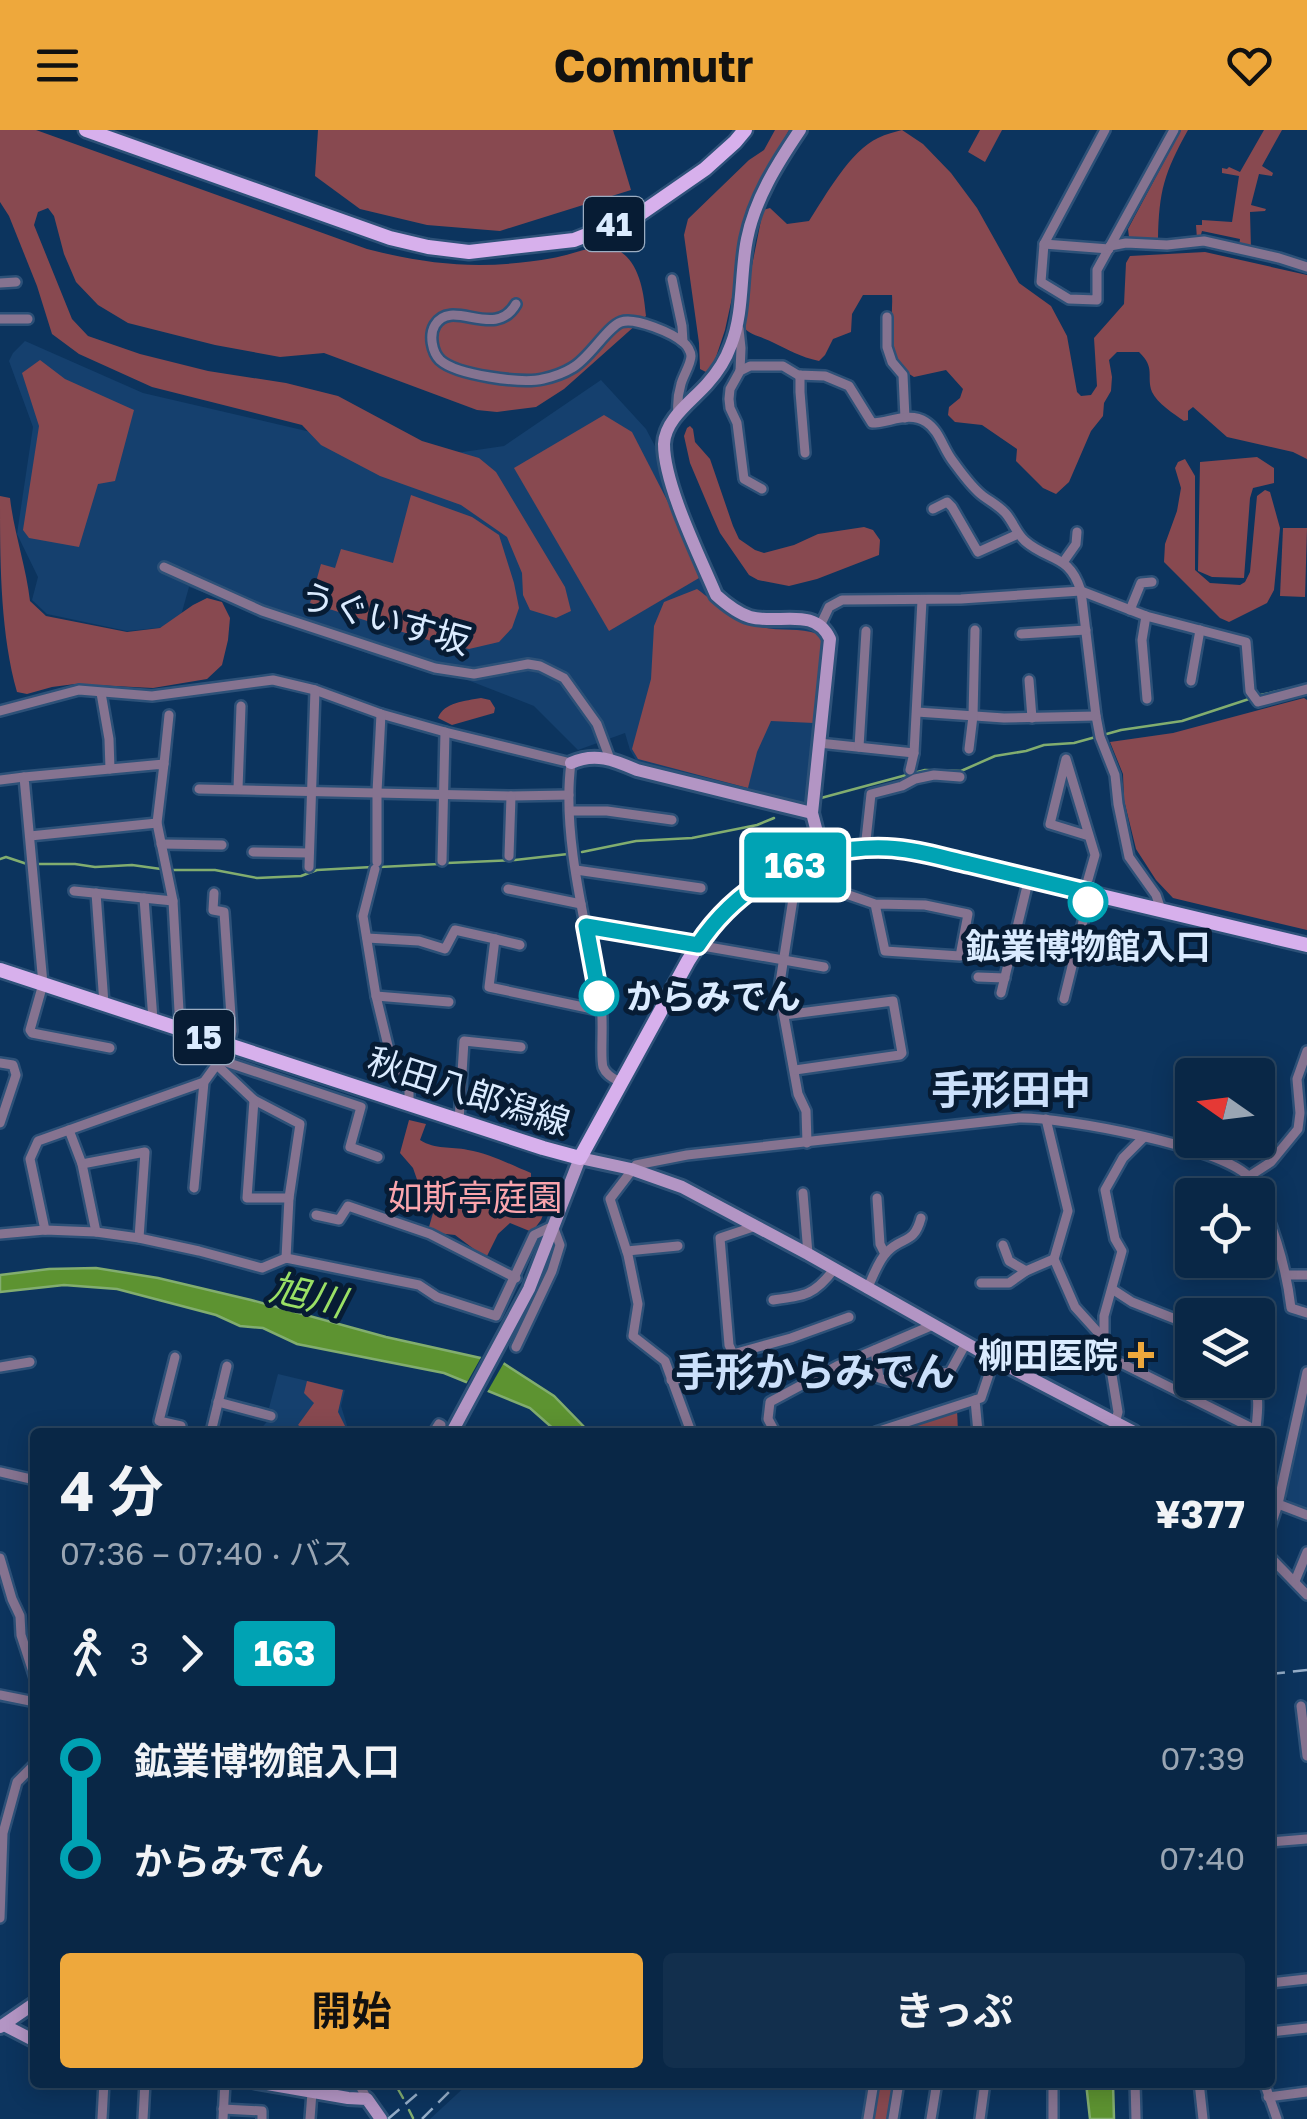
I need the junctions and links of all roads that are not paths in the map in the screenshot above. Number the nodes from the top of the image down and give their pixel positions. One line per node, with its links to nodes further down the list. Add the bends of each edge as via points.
1 (86, 130): 5 (main road, 41, via 390,238 470,252 574,240 640,214)
2 (800, 130): 13 (street, via 760,197 746,243)
3 (1104, 130): 6 (street)
4 (1174, 130): 7 (street)
5 (740, 136)
6 (1044, 244): 7 (street); 7 (street, via 1041,282 1069,299 1097,300 1097,270)
7 (1110, 248): 8 (street, via 1204,240)
8 (1307, 267)
9 (672, 280): 17 (street)
10 (16, 282): 11 (street)
11 (0, 283)
12 (516, 304): 17 (street, via 497,320 443,317 433,335 436,355 474,375 541,380 574,368 616,323 640,322)
13 (738, 314): 18 (street); 20 (street, via 721,365)
14 (887, 317): 21 (street, via 887,347 903,376)
15 (0, 319): 16 (street)
16 (28, 319)
17 (683, 342): 20 (street, via 691,359)
18 (740, 371): 19 (street, via 783,366); 23 (street, via 730,408 744,479)
19 (800, 375): 21 (street, via 848,386 872,423); 22 (street)
20 (678, 414): 34 (street, via 664,442 666,464 716,595 750,617)
21 (904, 418): 26 (street, via 924,420 934,430)
22 (805, 454)
23 (762, 489)
24 (933, 509): 26 (street, via 947,502 978,552)
25 (1077, 532): 27 (street)
26 (1018, 534): 27 (street)
27 (1064, 561): 30 (street)
28 (164, 567): 59 (street, うぐいす坂, via 262,611 436,668 474,674 540,666 564,678 597,724)
29 (1152, 582): 32 (street, via 1141,582)
30 (1081, 591): 31 (street); 32 (street); 37 (street)
31 (922, 600): 34 (street, via 842,600 829,607); 48 (street)
32 (1130, 610): 33 (street)
33 (1146, 616): 38 (street); 45 (street)
34 (821, 624): 55 (street, via 830,638)
35 (866, 630): 56 (street)
36 (975, 630): 51 (street)
37 (1086, 630): 39 (street); 52 (street)
38 (1200, 630): 41 (street); 42 (street, via 1246,642 1258,702)
39 (1021, 634)
40 (1029, 680): 53 (street)
41 (1191, 681)
42 (1307, 688)
43 (315, 690): 44 (street, via 273,680 152,696); 49 (street); 69 (street)
44 (101, 693): 47 (street, via 79,690); 62 (street)
45 (1148, 699)
46 (241, 706): 68 (street)
47 (0, 711)
48 (917, 712): 51 (street); 58 (street)
49 (381, 714): 54 (street); 70 (street)
50 (169, 715): 61 (street)
51 (973, 716): 53 (street); 57 (street)
52 (1096, 716): 53 (street); 103 (street, via 1115,774 1129,857)
53 (1032, 718)
54 (445, 732): 60 (street); 71 (street)
55 (819, 743): 56 (street); 75 (street)
56 (859, 747): 58 (street)
57 (969, 749)
58 (914, 753): 63 (street)
59 (610, 759): 60 (street); 75 (street)
60 (570, 763): 72 (street)
61 (164, 764): 62 (street); 77 (street)
62 (110, 769): 64 (street)
63 (910, 770)
64 (24, 777): 66 (street); 78 (street)
65 (960, 778): 82 (street, via 934,775 871,794)
66 (0, 780)
67 (198, 789): 68 (street)
68 (238, 790): 69 (street)
69 (311, 790): 70 (street); 84 (street)
70 (377, 792): 71 (street); 105 (street)
71 (442, 794): 73 (street); 87 (street)
72 (569, 795): 73 (street); 74 (street)
73 (511, 796): 86 (street)
74 (570, 811): 76 (street); 90 (street)
75 (812, 814): 85 (street)
76 (672, 820)
77 (158, 823): 78 (street); 80 (street)
78 (30, 836): 115 (street)
79 (1089, 836): 79 (street, via 1078,798 1066,759 1050,824); 98 (street, via 1095,856)
80 (161, 844): 81 (street); 100 (street)
81 (222, 844)
82 (865, 848): 85 (main road, 秋田八郎潟線); 91 (main road, 秋田八郎潟線, via 908,850)
83 (254, 852): 84 (street)
84 (309, 853): 89 (street)
85 (823, 855): 88 (main road, 秋田八郎潟線)
86 (508, 856)
87 (442, 860)
88 (790, 866): 92 (street); 108 (main road, 秋田八郎潟線, via 742,896)
89 (309, 867)
90 (576, 870): 94 (street); 101 (street)
91 (1029, 878): 98 (main road, 秋田八郎潟線); 114 (street)
92 (795, 886): 102 (street); 110 (street)
93 (508, 888): 101 (street)
94 (700, 888)
95 (74, 891): 96 (street)
96 (96, 892): 99 (street); 120 (street)
97 (214, 893): 125 (street, via 213,910 224,912)
98 (1090, 893): 103 (main road, 秋田八郎潟線); 118 (street)
99 (144, 898): 100 (street); 123 (street)
100 (173, 901): 124 (street)
101 (582, 904): 104 (street)
102 (875, 904): 102 (street, via 968,914 960,956 885,951)
103 (1161, 910): 109 (main road, 秋田八郎潟線)
104 (586, 926): 108 (street); 121 (street)
105 (366, 938): 106 (street, via 445,949 454,930); 117 (street)
106 (495, 939): 107 (street); 121 (street, via 489,987)
107 (520, 945)
108 (698, 945): 110 (street); 135 (main road, 秋田八郎潟線)
109 (1307, 945)
110 (784, 961): 111 (street); 122 (street)
111 (824, 967)
112 (0, 970): 115 (main road, 秋田八郎潟線 / 15)
113 (978, 976): 114 (street)
114 (1005, 978): 116 (street)
115 (43, 984): 120 (main road, 秋田八郎潟線 / 15); 127 (street, via 32,1032)
116 (1002, 993)
117 (376, 996): 119 (street); 137 (street, via 390,1054 409,1086)
118 (1064, 1000)
119 (448, 1002)
120 (104, 1004): 123 (main road, 秋田八郎潟線 / 15)
121 (602, 1011): 135 (street, via 602,1065)
122 (784, 1015): 132 (street); 132 (street, via 894,1001 900,1055)
123 (152, 1020): 124 (main road, 秋田八郎潟線 / 15)
124 (180, 1029): 125 (main road, 秋田八郎潟線 / 15)
125 (229, 1046): 129 (main road, 秋田八郎潟線 / 15)
126 (521, 1047): 139 (street, via 464,1041)
127 (110, 1048)
128 (1307, 1051): 148 (street, via 1297,1078 1295,1136)
129 (272, 1060): 133 (street); 137 (main road, 秋田八郎潟線 / 15)
130 (0, 1063): 140 (street, via 16,1074)
131 (217, 1065): 133 (street, via 220,1060); 134 (street); 136 (street)
132 (795, 1070): 143 (street)
133 (267, 1076): 144 (street, via 362,1107 350,1148)
134 (204, 1082): 141 (street); 149 (street)
135 (620, 1082): 145 (main road, 秋田八郎潟線)
136 (254, 1100): 151 (street, via 300,1124); 151 (street, via 247,1198)
137 (408, 1105): 139 (main road, 秋田八郎潟線 / 15)
138 (1046, 1119): 142 (street); 143 (street); 167 (street, via 1068,1210)
139 (459, 1121): 145 (main road, 秋田八郎潟線 / 15)
140 (0, 1123)
141 (69, 1130): 146 (street); 157 (street, via 38,1140 30,1159)
142 (1144, 1137): 148 (street, via 1216,1158); 175 (street, via 1104,1190 1122,1251)
143 (806, 1143): 147 (street, via 687,1155)
144 (378, 1157)
145 (580, 1158): 147 (street); 155 (street)
146 (82, 1164): 158 (street); 160 (street, via 145,1152)
147 (631, 1169): 156 (street); 163 (street, via 610,1199)
148 (1248, 1177): 170 (street)
149 (194, 1188)
150 (803, 1192): 164 (street)
151 (288, 1198): 166 (street)
152 (876, 1198): 165 (street)
153 (316, 1216): 172 (street, via 339,1220 348,1206 430,1234)
154 (922, 1218): 165 (street, via 910,1239)
155 (553, 1226): 172 (street, via 534,1236); 183 (street, via 560,1244 552,1271); 200 (street, via 466,1408)
156 (756, 1226): 164 (street); 178 (street, via 720,1238 733,1354)
157 (45, 1230): 158 (street); 159 (street)
158 (96, 1232): 160 (street)
159 (0, 1234)
160 (139, 1238): 166 (street, via 262,1268)
161 (1003, 1245): 169 (street, via 1009,1260)
162 (678, 1246): 163 (street)
163 (627, 1251): 193 (street, via 638,1304 633,1336 665,1360)
164 (808, 1254): 168 (street)
165 (884, 1254): 174 (street)
166 (286, 1258): 172 (street, via 418,1285 496,1316)
167 (1054, 1259): 169 (street); 181 (street, via 1075,1307)
168 (834, 1269): 174 (street); 176 (street, via 812,1294)
169 (1026, 1271): 173 (street, via 1009,1283)
170 (1287, 1275): 171 (street); 177 (street, via 1291,1308)
171 (1307, 1275)
172 (516, 1278)
173 (981, 1282)
174 (867, 1289): 180 (street)
175 (1112, 1289): 179 (street); 181 (street)
176 (773, 1300)
177 (1307, 1313)
178 (849, 1318)
179 (1175, 1319)
180 (934, 1325): 182 (street); 184 (street)
181 (1104, 1340): 186 (street)
182 (966, 1343): 184 (street, via 950,1372 888,1380 879,1378); 187 (street)
183 (516, 1347)
184 (875, 1350): 202 (street, via 770,1402)
185 (174, 1357): 198 (street, via 159,1421)
186 (1110, 1357): 205 (street); 206 (street)
187 (994, 1359): 195 (street); 205 (street)
188 (30, 1362): 190 (street)
189 (227, 1366): 196 (street)
190 (0, 1367)
191 (1307, 1372): 210 (street)
192 (714, 1373): 193 (street)
193 (671, 1380): 201 (street)
194 (1258, 1398): 207 (street)
195 (975, 1400): 203 (street); 204 (street)
196 (218, 1402): 197 (street); 199 (street)
197 (271, 1416)
198 (180, 1428)
199 (212, 1428)
200 (444, 1428)
201 (689, 1428)
202 (773, 1428)
203 (888, 1428)
204 (978, 1428)
205 (1115, 1428)
206 (1250, 1428)
207 (1256, 1428)
208 (0, 1472): 209 (street)
209 (30, 1479)
210 (1275, 1499)
211 (1275, 1503): 212 (street)
212 (1307, 1515)
213 (1307, 1552): 217 (street)
214 (0, 1558): 216 (street)
215 (1275, 1562): 217 (street)
216 (2, 1574): 219 (street)
217 (1295, 1581): 218 (street)
218 (1307, 1596)
219 (30, 1663)
220 (0, 1695): 221 (street)
221 (30, 1701)
222 (1300, 1706): 223 (street)
223 (1306, 1743): 224 (street)
224 (1307, 1756)
225 (30, 1769): 226 (street)
226 (4, 1810): 229 (street)
227 (1307, 1839): 228 (street)
228 (1275, 1842)
229 (0, 1858): 230 (street)
230 (0, 1918)
231 (1307, 1979): 232 (street)
232 (1275, 1982)
233 (30, 2006): 234 (street)
234 (1, 2024): 237 (street)
235 (1307, 2028): 236 (street)
236 (1275, 2031)
237 (30, 2038)
238 (104, 2088): 256 (street)
239 (145, 2088): 257 (street)
240 (224, 2088): 255 (street)
241 (290, 2088): 251 (street)
242 (361, 2088): 254 (street)
243 (873, 2088): 261 (street)
244 (898, 2088): 262 (street)
245 (936, 2088): 263 (street)
246 (984, 2088): 264 (street)
247 (1053, 2088): 265 (street)
248 (1136, 2088): 266 (street)
249 (1200, 2088): 267 (street)
250 (1266, 2088): 253 (street)
251 (312, 2092): 254 (street); 259 (street)
252 (1307, 2092): 253 (street)
253 (1268, 2096): 268 (street)
254 (366, 2098): 260 (street)
255 (223, 2114): 258 (street, via 262,2111)
256 (102, 2119)
257 (143, 2119)
258 (262, 2119)
259 (310, 2119)
260 (381, 2119)
261 (868, 2119)
262 (893, 2119)
263 (931, 2119)
264 (980, 2119)
265 (1053, 2119)
266 (1136, 2119)
267 (1204, 2119)
268 (1277, 2119)

